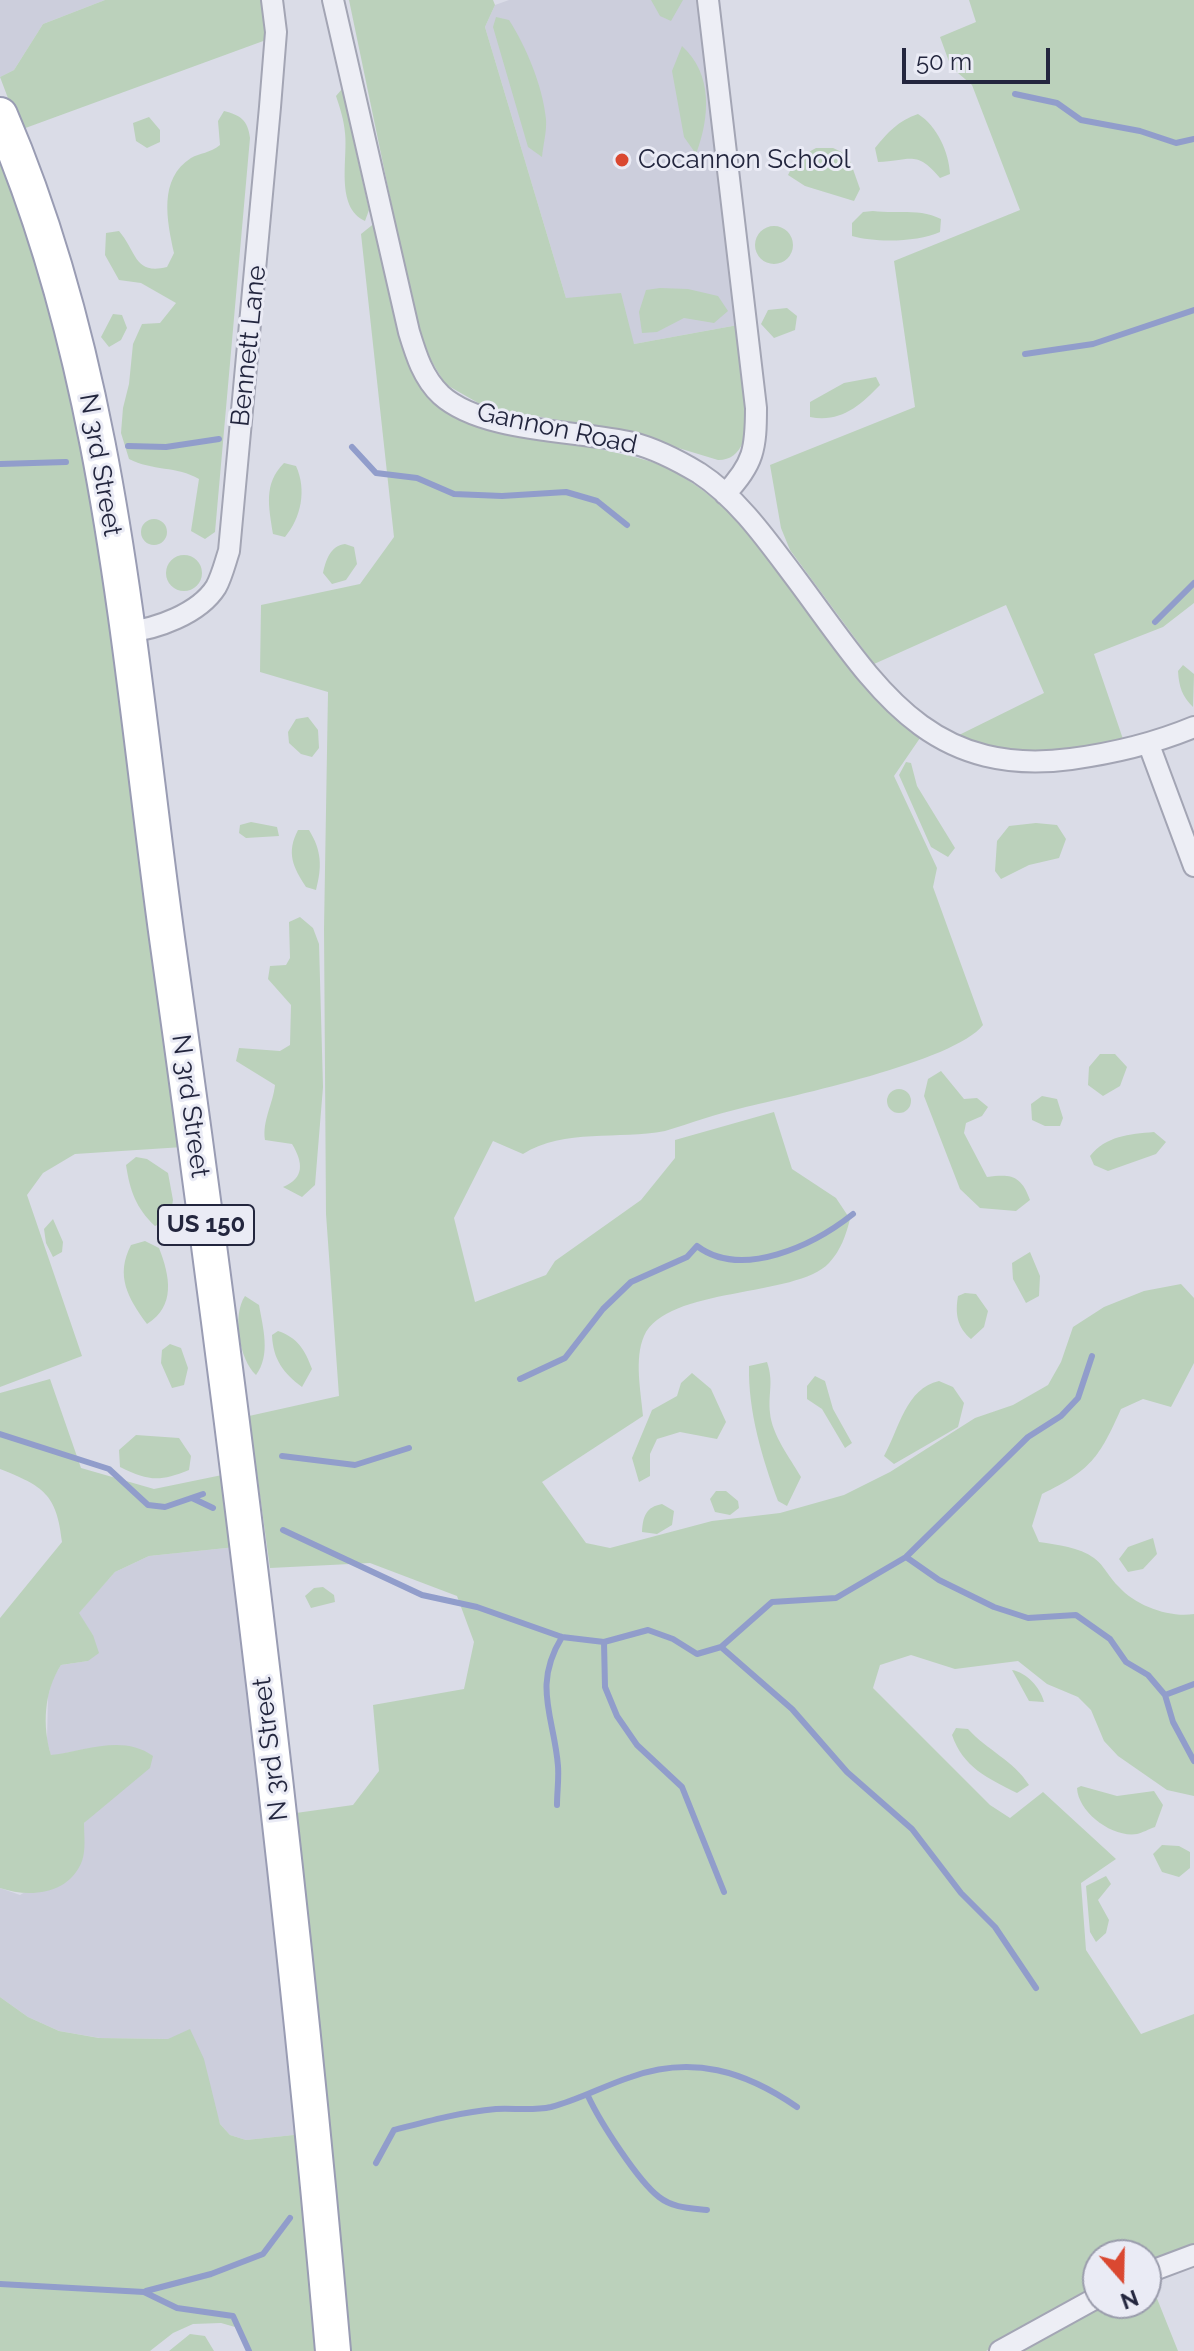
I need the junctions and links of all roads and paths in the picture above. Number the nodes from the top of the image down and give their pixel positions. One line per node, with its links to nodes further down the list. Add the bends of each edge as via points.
1 (272, 0): 6 (street, Bennett Lane, via 276,32 229,551 217,586 205,598 166,622)
2 (333, 0): 5 (street, Gannon Road, via 409,332 427,379 457,407 483,418 636,444 670,457)
3 (708, 0): 5 (street, via 756,408 756,447 740,479)
4 (0, 115): 6 (main road, N 3rd Street / US 150, via 65,300 94,421)
5 (725, 494): 8 (street, Gannon Road, via 883,691 932,735 973,754 1022,762)
6 (127, 632): 13 (main road, N 3rd Street / US 150, via 267,1714)
7 (1194, 727): 8 (street, Gannon Road)
8 (1149, 745): 9 (street)
9 (1194, 866)
10 (1194, 2255): 11 (street)
11 (1162, 2267)
12 (1082, 2306): 14 (street)
13 (333, 2351)
14 (1000, 2351)

